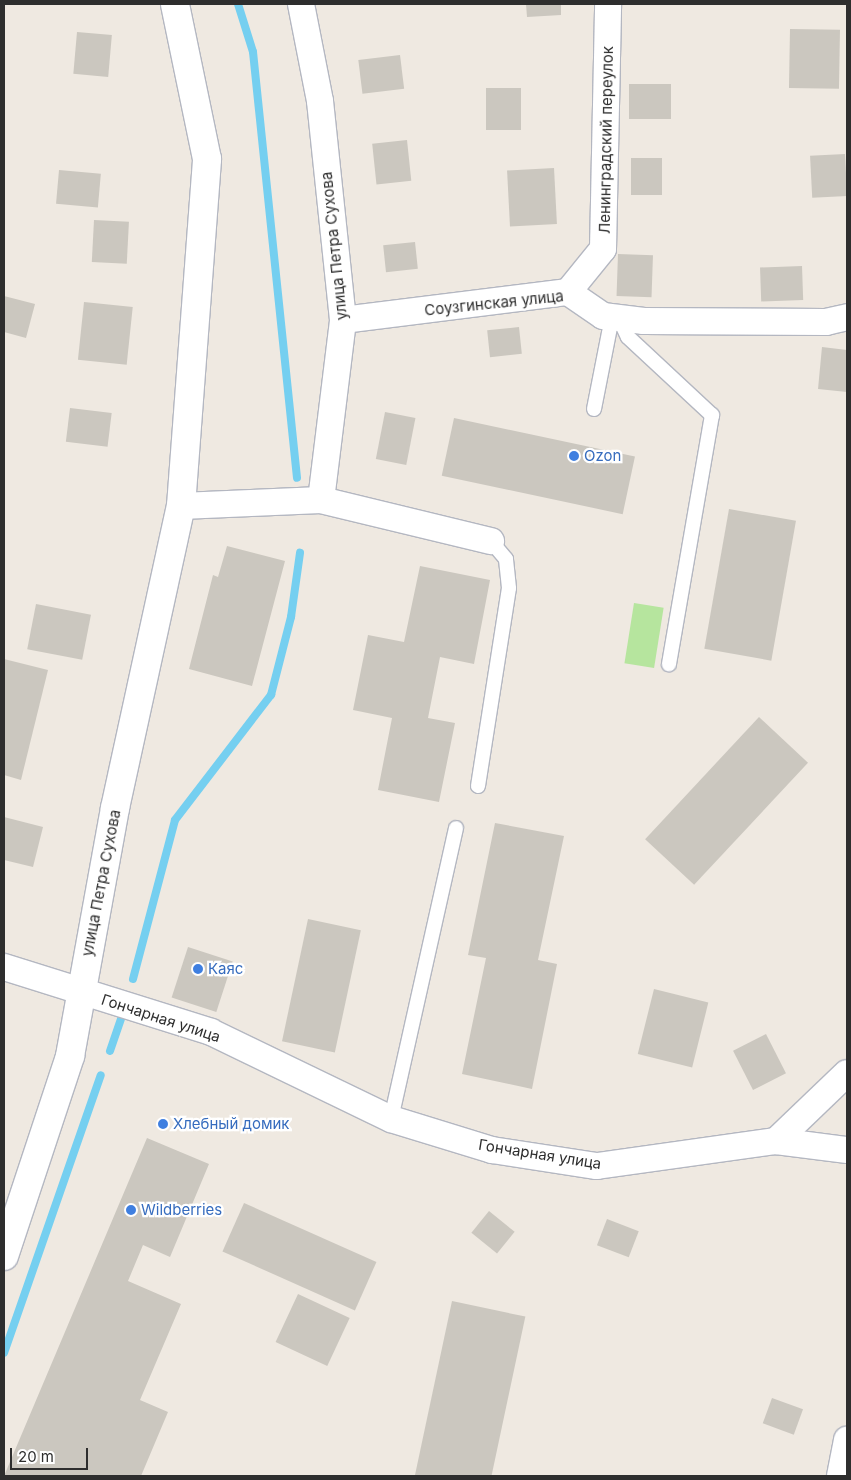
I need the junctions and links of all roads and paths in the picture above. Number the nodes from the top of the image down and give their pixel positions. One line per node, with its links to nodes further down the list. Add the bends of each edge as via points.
1 (174, 4): 10 (street, улица Петра Сухова, via 207,159)
2 (301, 4): 7 (street, улица Петра Сухова, via 320,101)
3 (608, 4): 4 (street, Ленинградский переулок, via 603,249)
4 (568, 292): 5 (street, Соузгинская улица, via 602,316); 7 (street, Соузгинская улица)
5 (615, 318): 6 (street, Соузгинская улица, via 826,322); 8 (lane); 12 (lane, via 628,337 712,415)
6 (847, 318)
7 (343, 320): 9 (street, улица Петра Сухова)
8 (594, 409)
9 (321, 500): 10 (street); 11 (street)
10 (181, 506): 16 (street, улица Петра Сухова)
11 (491, 541): 13 (lane, via 506,559 509,588)
12 (669, 664)
13 (478, 786)
14 (456, 828): 18 (lane)
15 (4, 967): 16 (street, Гончарная улица)
16 (80, 991): 18 (street, Гончарная улица, via 211,1032); 21 (street, улица Петра Сухова, via 70,1056)
17 (847, 1073): 19 (street)
18 (391, 1120): 19 (street, Гончарная улица, via 492,1150 597,1166)
19 (776, 1141): 20 (street, Гончарная улица)
20 (847, 1150)
21 (4, 1256)
22 (847, 1440): 23 (street)
23 (840, 1476)

